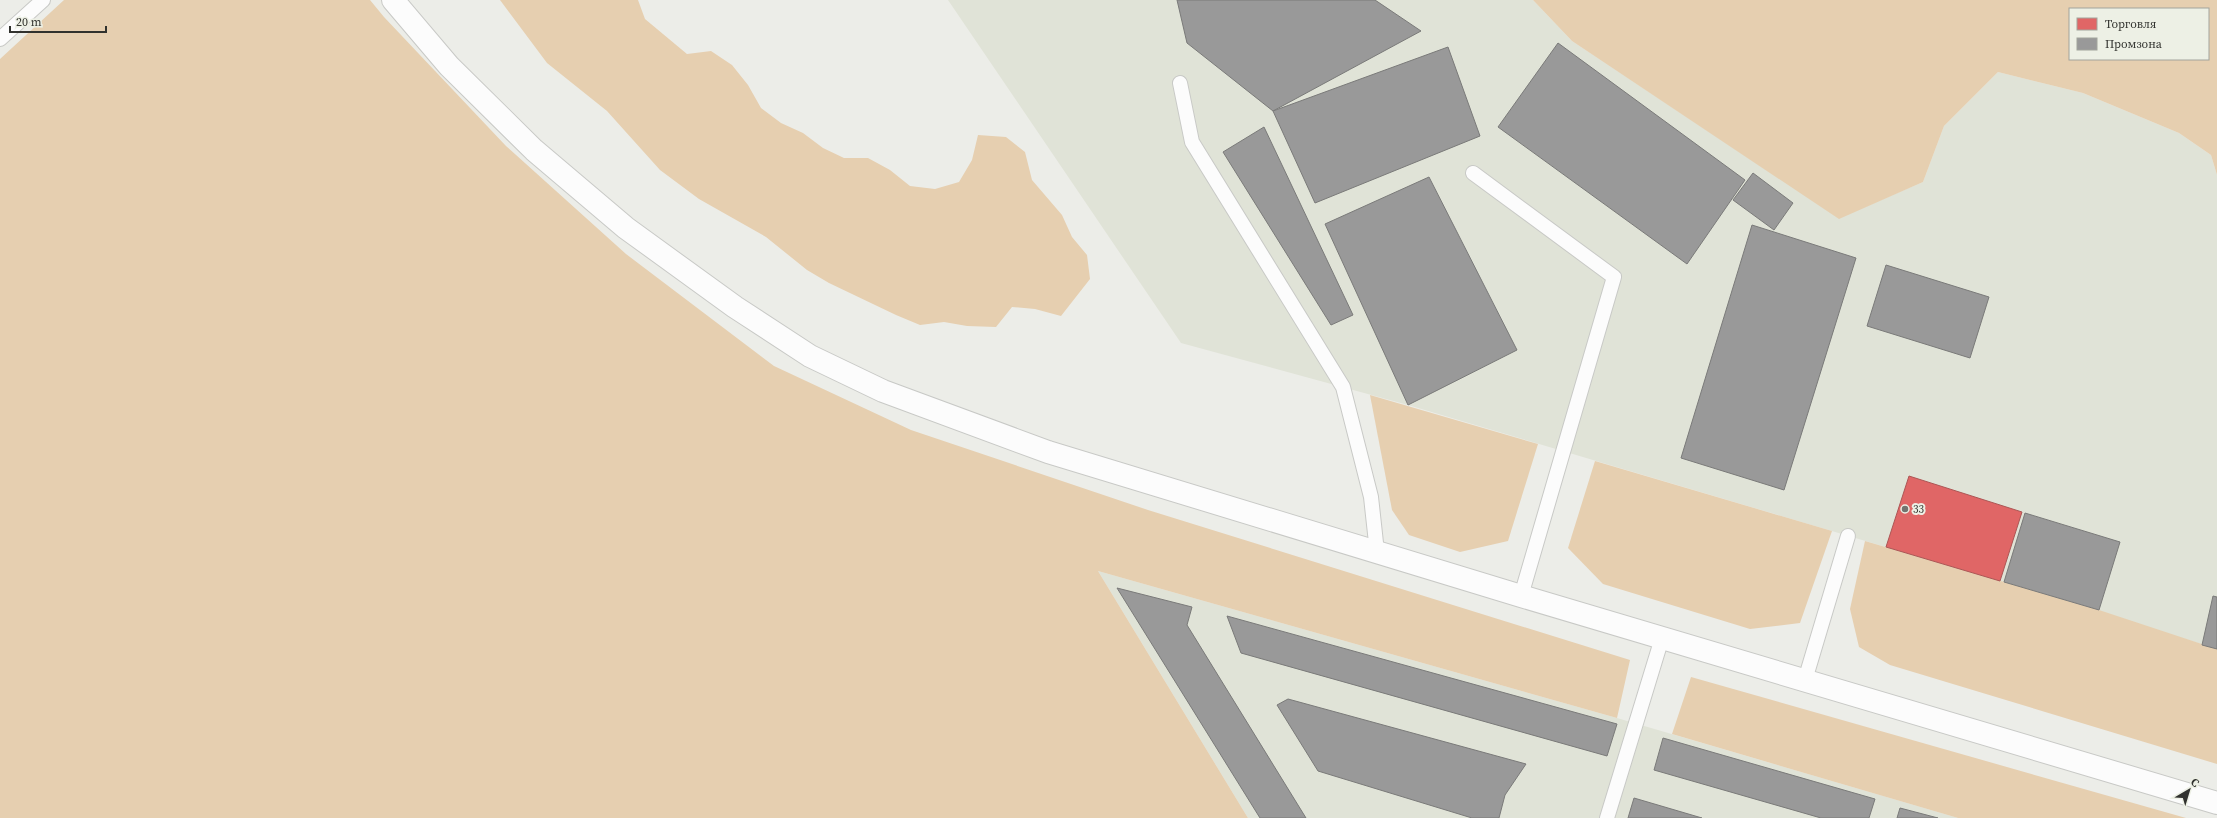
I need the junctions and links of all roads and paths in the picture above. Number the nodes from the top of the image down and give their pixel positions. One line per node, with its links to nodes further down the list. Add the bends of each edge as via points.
1 (43, 0): 3 (lane)
2 (393, 0): 7 (street, via 449,66 534,150 626,228 735,307 810,356 883,391 1048,452)
3 (0, 39)
4 (1180, 83): 7 (lane, via 1192,142 1343,387 1371,497)
5 (1473, 174): 8 (lane, via 1614,277)
6 (1848, 536): 10 (lane)
7 (1377, 552): 8 (street)
8 (1521, 596): 9 (street)
9 (1662, 638): 10 (street); 12 (lane)
10 (1805, 680): 11 (street)
11 (2217, 803)
12 (1608, 818)

